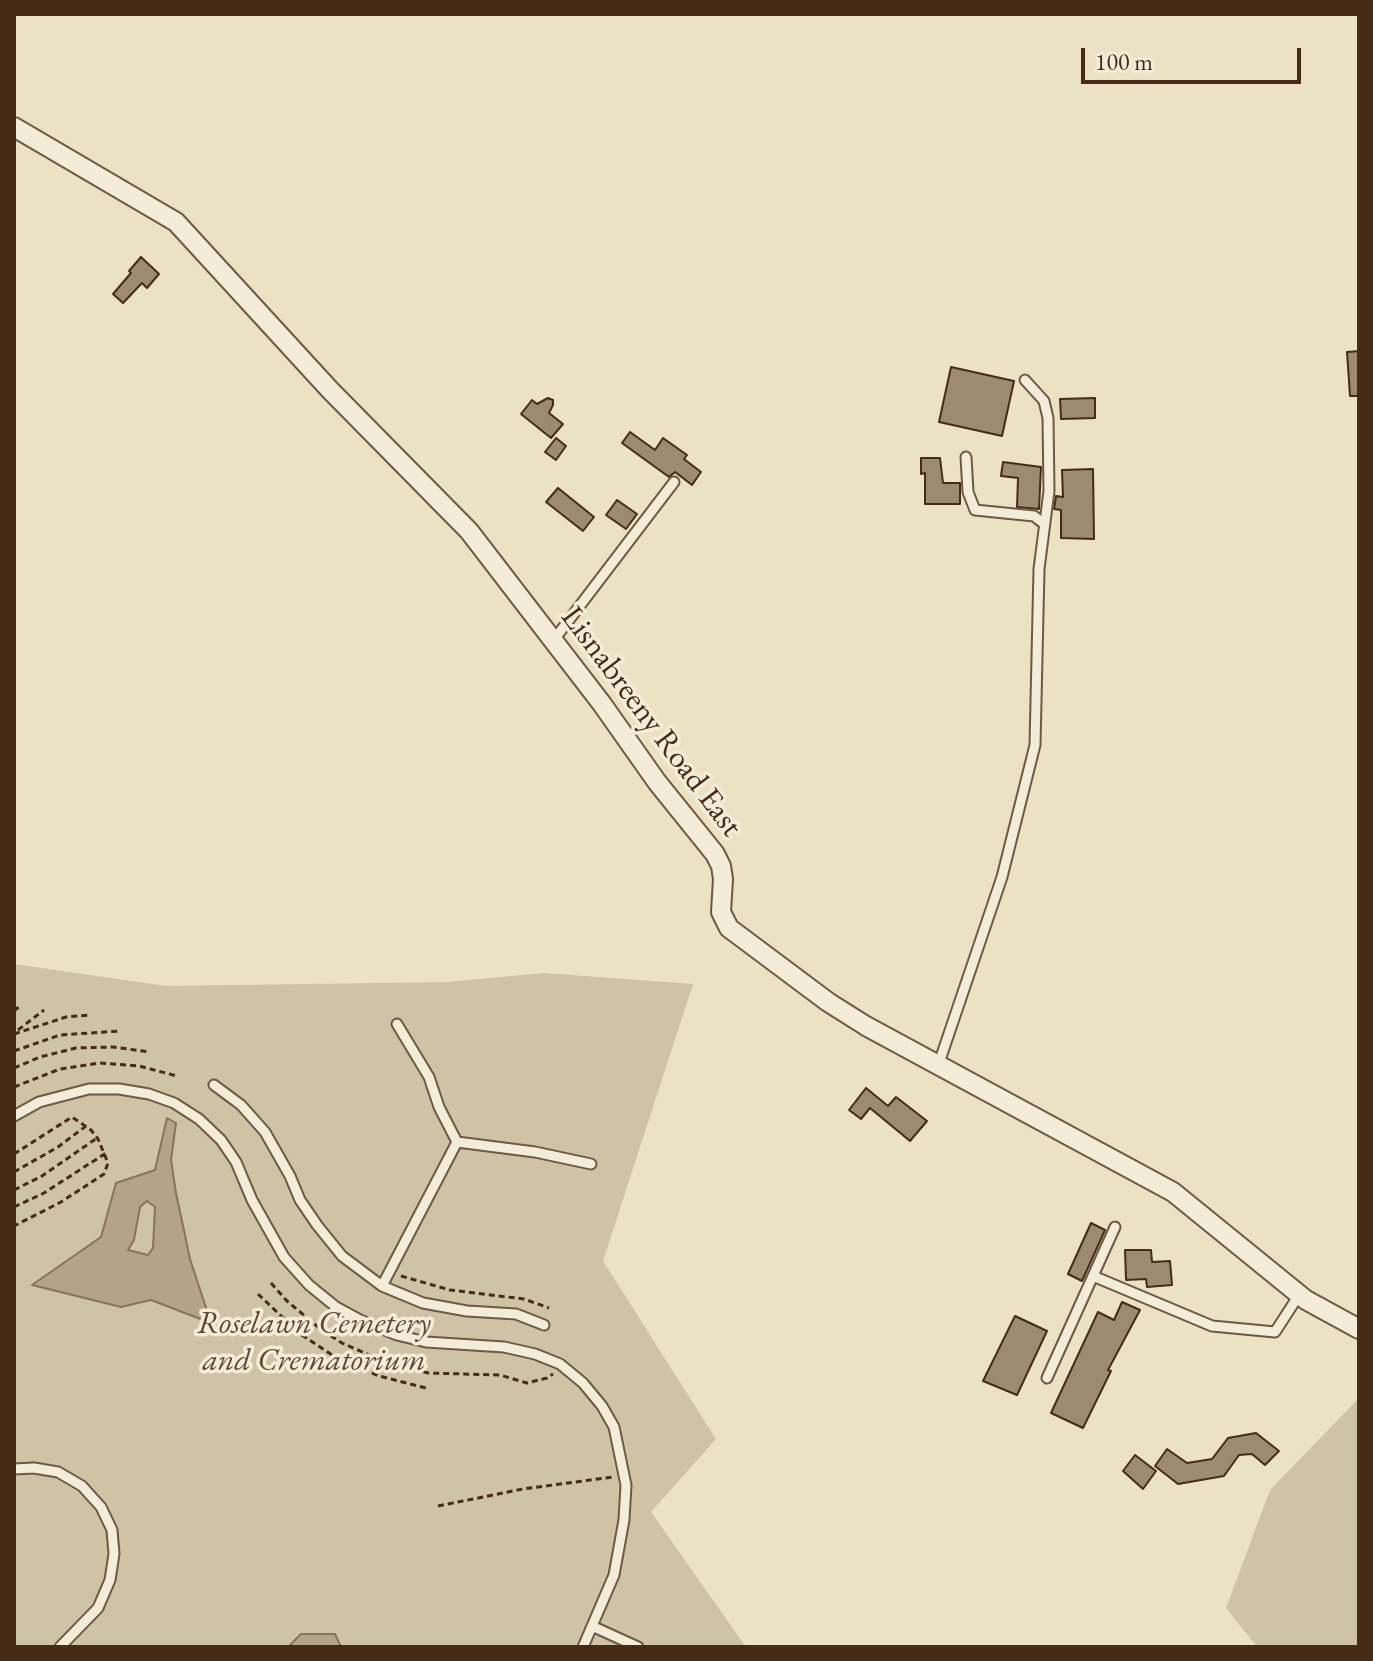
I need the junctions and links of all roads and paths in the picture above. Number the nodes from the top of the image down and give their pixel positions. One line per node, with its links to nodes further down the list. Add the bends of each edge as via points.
1 (14, 127): 6 (street, Lisnabreeny Road East, via 176,222 469,531)
2 (1025, 380): 5 (lane, via 1044,401 1048,418 1049,491)
3 (966, 457): 5 (lane, via 975,510 1034,516)
4 (674, 482): 6 (lane)
5 (1043, 523): 16 (lane, via 1035,745 1002,877)
6 (553, 641): 16 (street, Lisnabreeny Road East, via 715,854 723,879 721,912 729,928 828,1002)
7 (21, 1005): 9 (path)
8 (44, 1010): 13 (path)
9 (14, 1011)
10 (90, 1015): 13 (path)
11 (397, 1024): 24 (lane, via 429,1077)
12 (120, 1031): 14 (path, via 60,1035)
13 (14, 1034)
14 (14, 1051)
15 (150, 1052): 17 (path, via 76,1048)
16 (938, 1066): 38 (street, Lisnabreeny Road East, via 1173,1192)
17 (14, 1068)
18 (177, 1076): 20 (path, via 100,1063 60,1069)
19 (214, 1085): 36 (lane, via 265,1132 300,1200 342,1256)
20 (14, 1087)
21 (14, 1116): 42 (lane, via 39,1102 89,1089 119,1089 174,1103 221,1140 284,1257 336,1307 397,1335 504,1347)
22 (86, 1126): 23 (path); 26 (path, via 72,1117); 28 (path)
23 (97, 1138): 25 (path); 29 (path)
24 (457, 1142): 27 (lane); 33 (lane)
25 (106, 1153): 30 (path); 31 (path, via 104,1174)
26 (14, 1154)
27 (591, 1164)
28 (14, 1172)
29 (14, 1190)
30 (14, 1207)
31 (14, 1226)
32 (1115, 1227): 34 (lane)
33 (389, 1272): 36 (lane); 39 (path, via 450,1290 524,1299)
34 (1093, 1276): 38 (lane, via 1212,1326 1275,1332); 43 (lane)
35 (271, 1283): 42 (path, via 323,1331 383,1361 428,1373 500,1375 527,1383 547,1378)
36 (382, 1286): 40 (lane, via 423,1303 516,1314)
37 (258, 1294): 44 (path, via 291,1327 335,1357)
38 (1299, 1295): 41 (street, Lisnabreeny Road East)
39 (549, 1308)
40 (544, 1325)
41 (1359, 1329)
42 (562, 1366): 46 (lane, via 602,1406 614,1427)
43 (1047, 1378)
44 (426, 1388)
45 (14, 1469): 49 (lane, via 58,1472 82,1486 112,1530 110,1580 98,1608)
46 (625, 1476): 47 (path); 48 (lane, via 614,1575)
47 (438, 1506)
48 (594, 1627): 50 (lane); 51 (lane)
49 (60, 1647)
50 (583, 1647)
51 (638, 1647)

